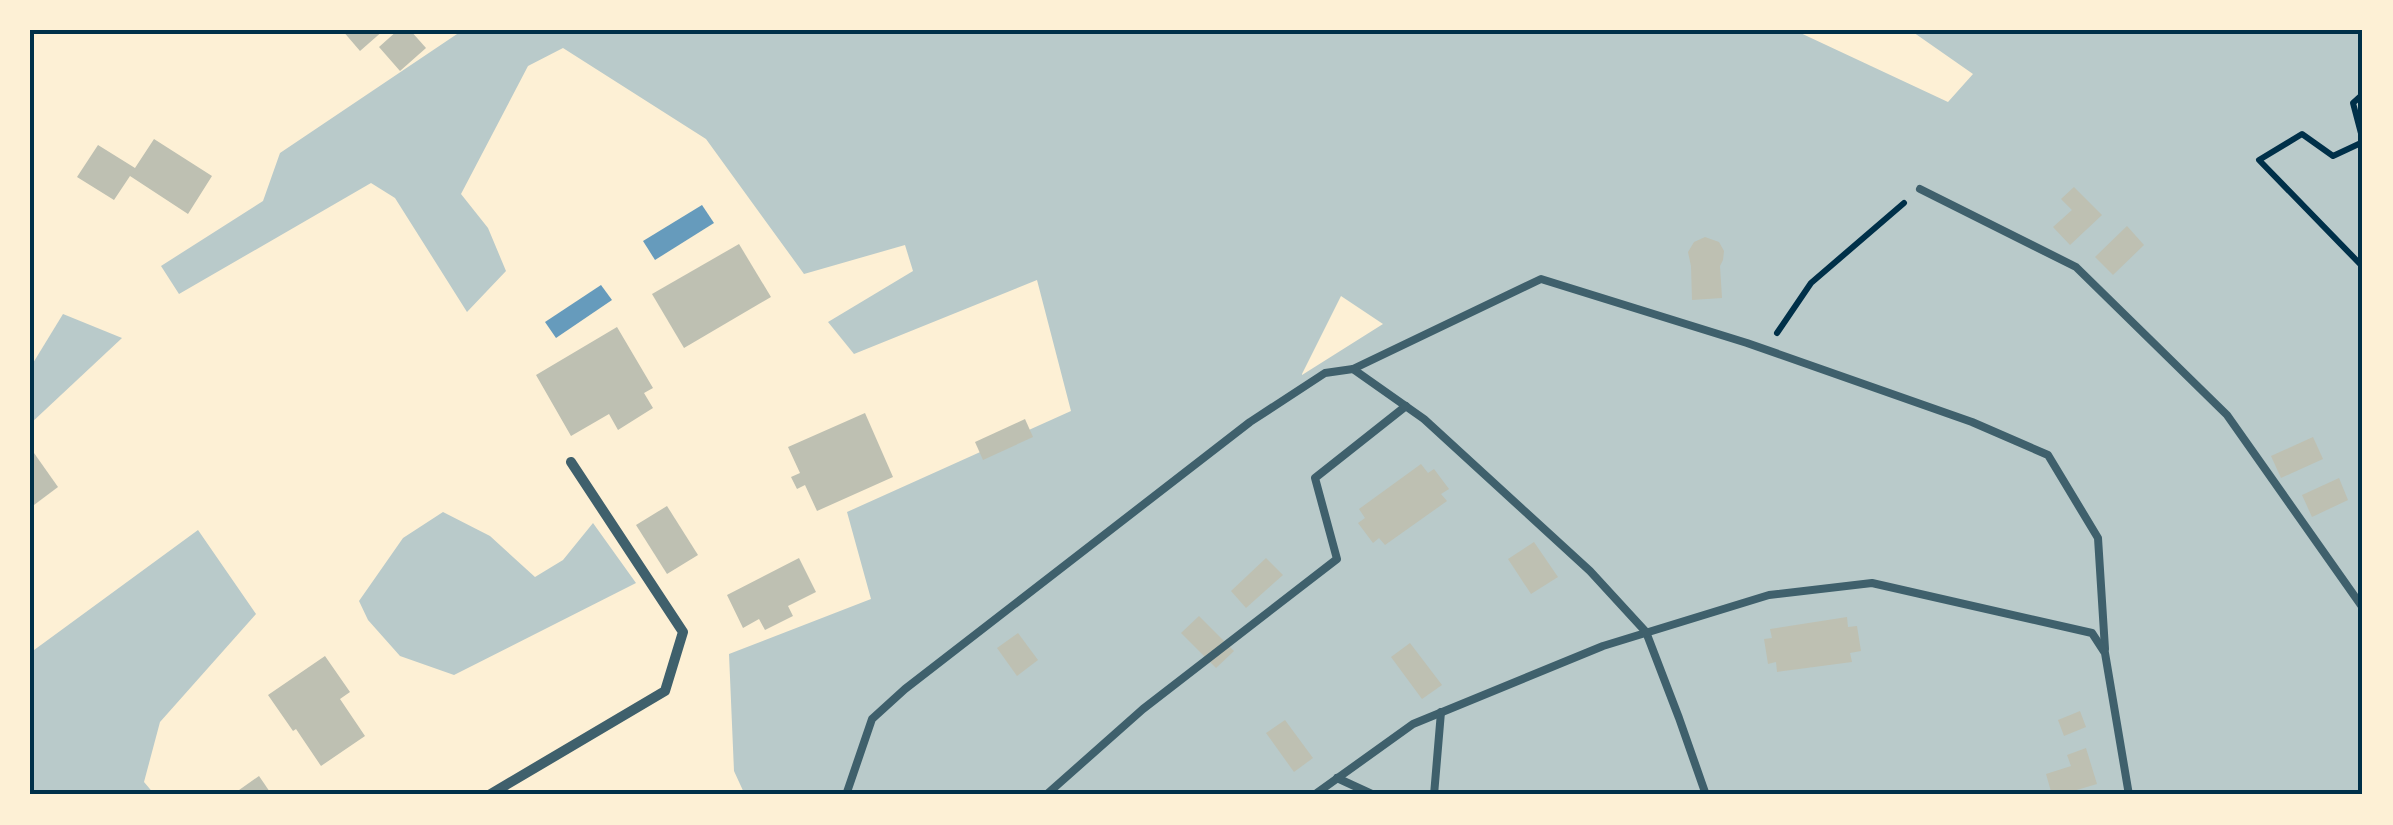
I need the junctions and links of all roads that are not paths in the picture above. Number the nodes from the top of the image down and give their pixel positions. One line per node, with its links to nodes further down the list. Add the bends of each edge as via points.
1 (1920, 190): 5 (lane, via 2076,266 2227,415)
2 (1353, 370): 3 (lane); 7 (lane, via 1541,279 1972,422 2048,455 2098,538); 11 (lane, via 1325,373 1250,422 905,689 872,720)
3 (1406, 406): 6 (lane, via 1590,571); 12 (lane, via 1316,478 1337,560 1143,709)
4 (571, 462): 10 (street, via 684,632 666,691)
5 (2363, 608)
6 (1646, 632): 7 (lane, via 1769,596 1872,583 2092,633); 8 (lane); 16 (lane)
7 (2105, 653): 17 (lane)
8 (1442, 712): 9 (lane, via 1413,724); 15 (lane)
9 (1337, 778): 13 (lane); 14 (lane)
10 (490, 795)
11 (846, 795)
12 (1046, 795)
13 (1314, 795)
14 (1374, 795)
15 (1434, 795)
16 (1706, 795)
17 (2130, 795)

